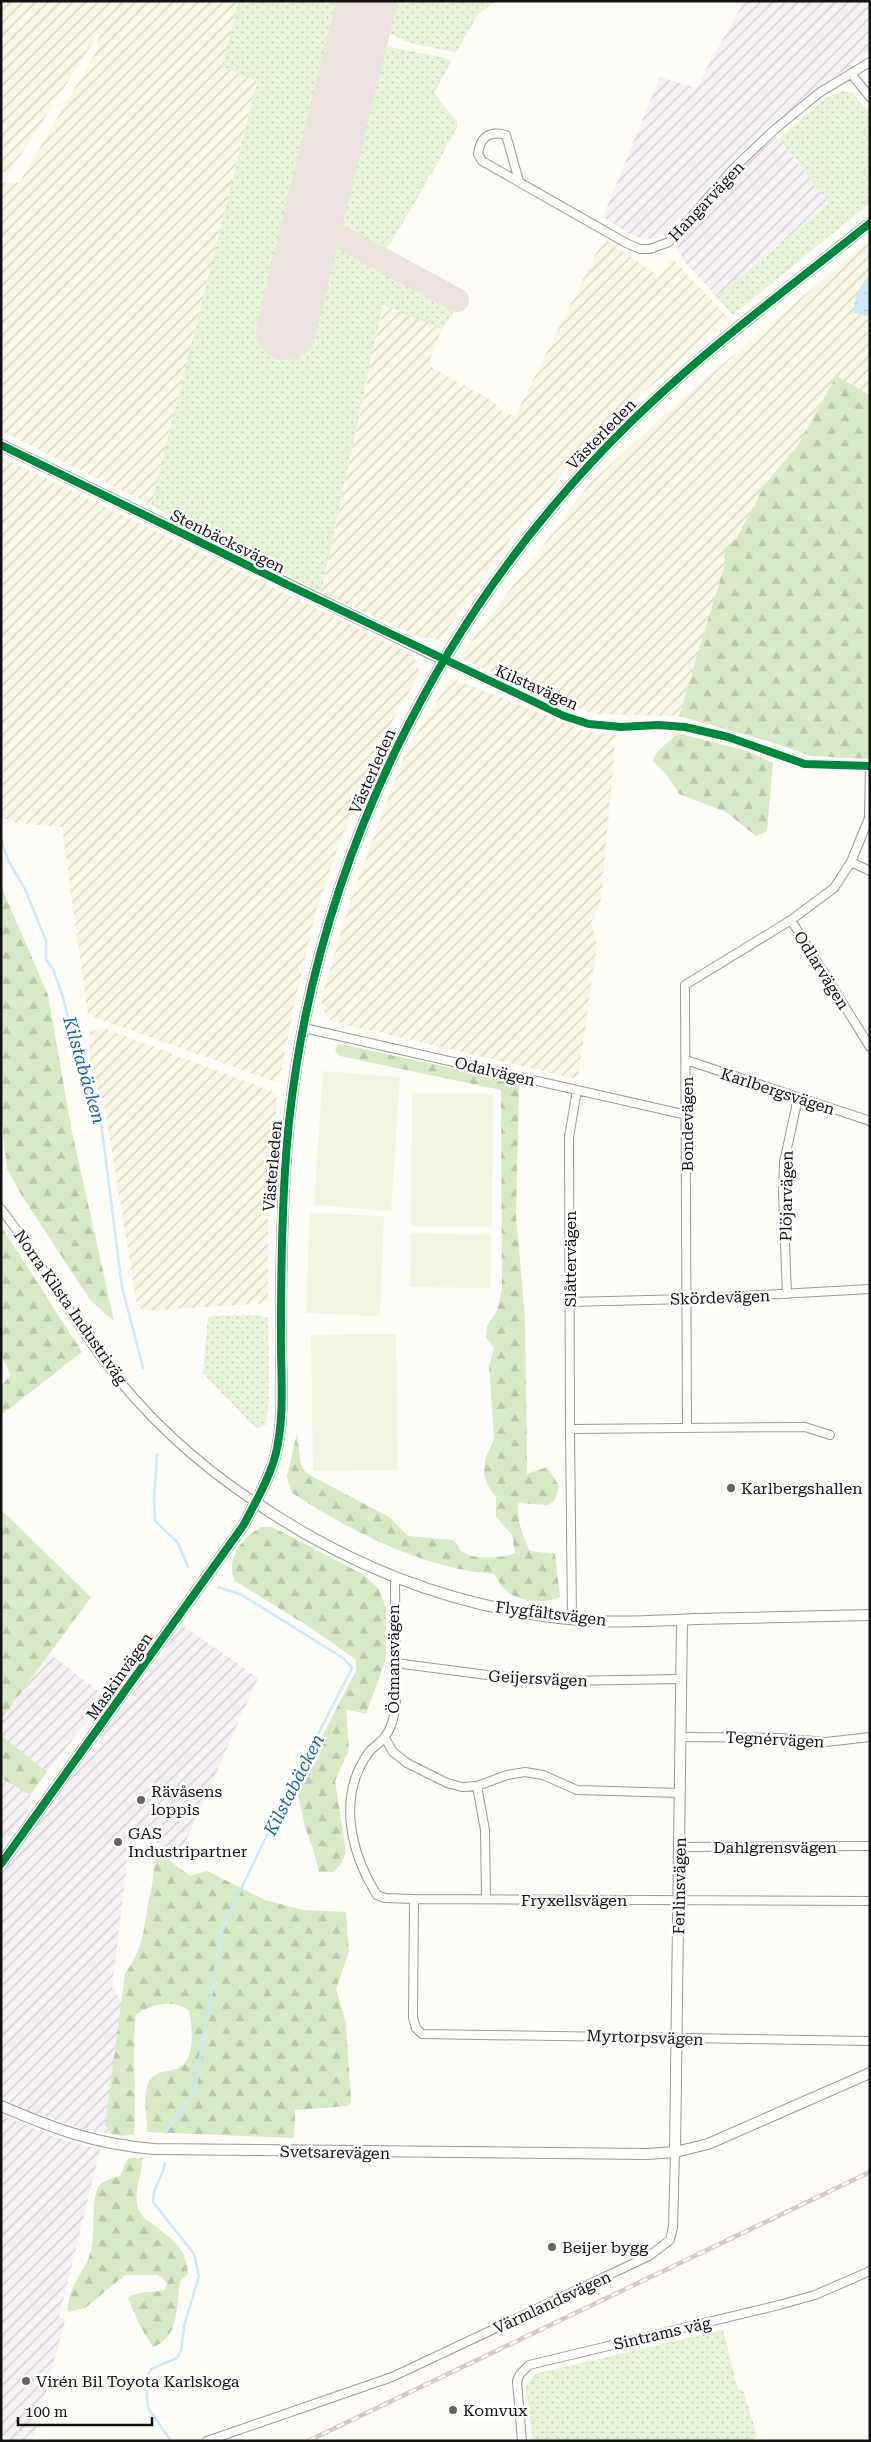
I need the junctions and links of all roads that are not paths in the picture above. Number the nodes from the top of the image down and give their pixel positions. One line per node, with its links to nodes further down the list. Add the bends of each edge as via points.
1 (870, 62): 2 (street, Hangarvägen)
2 (852, 75): 3 (street); 4 (street, Hangarvägen, via 818,93 774,130 733,169 674,237 660,247 640,248 626,243)
3 (870, 97)
4 (519, 181): 4 (street, Hangarvägen, via 506,134 487,135 479,144 478,154 482,160)
5 (870, 223): 7 (street, Västerleden, via 701,359 608,445 536,527 484,597)
6 (1, 445): 7 (street, Stenbäcksvägen)
7 (444, 660): 8 (street, Kilstavägen, via 564,716 589,724); 14 (street, Västerleden, via 394,754 356,843 326,932)
8 (621, 727)
9 (748, 744): 10 (street, via 805,764)
10 (870, 766): 11 (street, Bondevägen, via 869,818)
11 (851, 862): 12 (street); 13 (street, Bondevägen, via 828,894)
12 (870, 871)
13 (791, 920): 15 (street, Odlarvägen); 16 (street, Bondevägen, via 685,985)
14 (304, 1028): 17 (street, Odalvägen); 29 (street, Västerleden, via 290,1117 283,1192 278,1440 271,1468)
15 (870, 1047)
16 (686, 1060): 18 (street, Karlbergsvägen); 19 (street, Bondevägen)
17 (577, 1090): 19 (street, Odalvägen); 25 (street, Slåttervägen, via 569,1137)
18 (798, 1098): 20 (street, Karlbergsvägen); 23 (street, Plöjarvägen, via 784,1162)
19 (687, 1115): 24 (street, Bondevägen)
20 (870, 1121)
21 (1, 1209): 29 (street, Norra Kilsta Industriväg, via 93,1345 126,1387 176,1440)
22 (870, 1289): 23 (street, Skördevägen)
23 (787, 1294): 24 (street, Skördevägen)
24 (687, 1299): 25 (street, Skördevägen); 26 (street, Bondevägen)
25 (570, 1302): 27 (street, Slåttervägen)
26 (686, 1428): 27 (street); 28 (street, via 804,1427)
27 (570, 1430): 32 (street, Slåttervägen)
28 (830, 1435)
29 (255, 1502): 30 (street, Flygfältsvägen, via 332,1550); 43 (street, Maskinvägen, via 243,1526)
30 (395, 1577): 32 (street, Flygfältsvägen, via 462,1599); 34 (street, Ödmansvägen)
31 (870, 1615): 33 (street, Flygfältsvägen)
32 (572, 1619): 33 (street, Flygfältsvägen)
33 (682, 1620): 35 (street, Ferlinsvägen)
34 (395, 1663): 35 (street, Geijersvägen, via 554,1681); 37 (street, Ödmansvägen, via 396,1704 393,1722)
35 (681, 1679): 36 (street, Ferlinsvägen)
36 (681, 1737): 38 (street, Tegnérvägen, via 826,1742); 40 (street, Ferlinsvägen)
37 (384, 1738): 39 (street, via 393,1752 427,1774 462,1787); 44 (street, Ödmansvägen, via 370,1750 354,1784 350,1801 352,1840 377,1895)
38 (870, 1738)
39 (477, 1786): 40 (street, via 526,1772 577,1790); 45 (street, via 485,1830)
40 (680, 1793): 42 (street, Ferlinsvägen)
41 (870, 1846): 42 (street, Dahlgrensvägen)
42 (679, 1847): 46 (street, Ferlinsvägen)
43 (1, 1864)
44 (414, 1899): 45 (street, Fryxellsvägen); 48 (street, Myrtorpsvägen, via 413,2018 420,2032)
45 (486, 1899): 46 (street, Fryxellsvägen)
46 (679, 1901): 47 (street, Fryxellsvägen); 48 (street, Ferlinsvägen)
47 (870, 1901)
48 (676, 2039): 49 (street, Myrtorpsvägen); 52 (street, Ferlinsvägen)
49 (870, 2041)
50 (870, 2073): 52 (street, via 708,2144)
51 (1, 2106): 52 (street, Svetsarevägen, via 84,2138 154,2149 464,2154)
52 (675, 2152): 54 (street, Värmlandsvägen, via 670,2240 648,2256 392,2377)
53 (870, 2271): 55 (street, Sintrams väg, via 788,2303 529,2365 517,2381)
54 (207, 2441)
55 (522, 2441)

